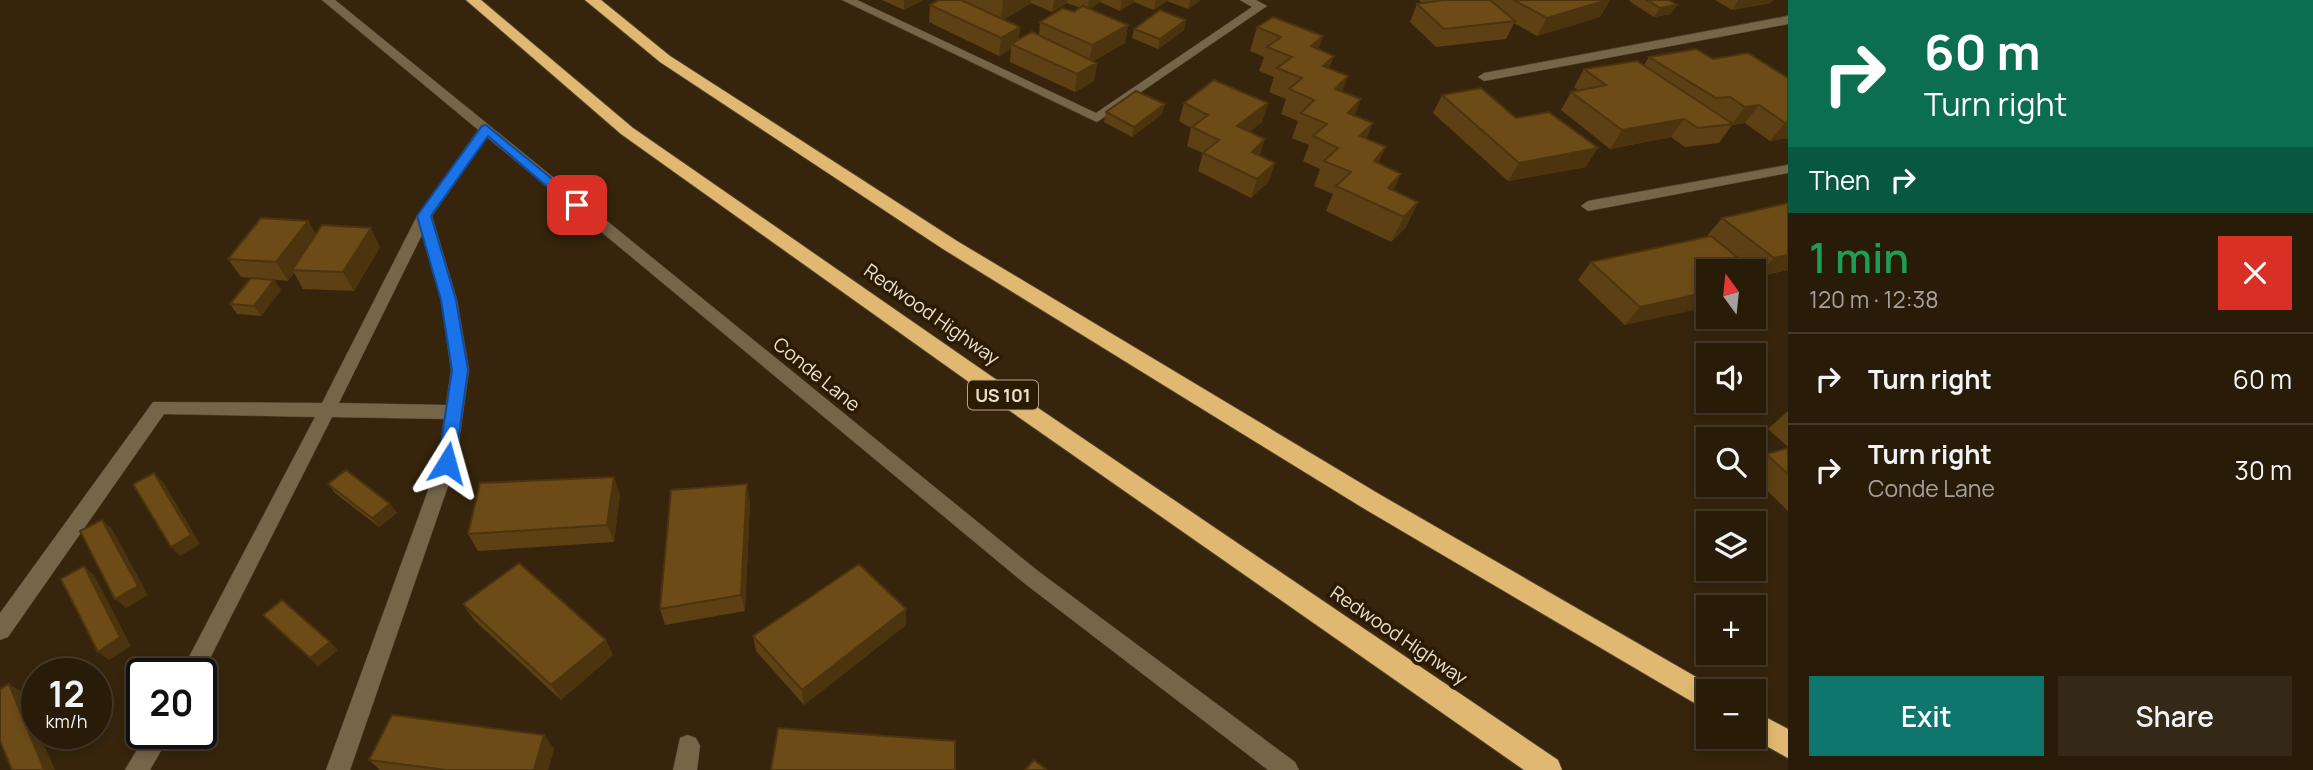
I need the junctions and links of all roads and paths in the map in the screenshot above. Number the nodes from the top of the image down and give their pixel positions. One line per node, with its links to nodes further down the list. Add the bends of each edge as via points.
1 (328, 0): 10 (street, Conde Lane)
2 (460, 0): 8 (highway)
3 (474, 0): 8 (highway, Redwood Highway / US 101)
4 (595, 0): 18 (highway, via 666,59 950,245 1371,502)
5 (848, 0): 6 (street, via 1097,118 1261,6)
6 (1247, 0)
7 (1788, 20): 9 (street)
8 (536, 55): 27 (highway, Redwood Highway / US 101, via 649,146)
9 (1484, 77)
10 (486, 129): 13 (street); 26 (street, Conde Lane, via 1031,577)
11 (1788, 169): 12 (street)
12 (1588, 206)
13 (424, 216): 14 (street); 15 (street, via 449,300 460,370)
14 (328, 408): 15 (street); 16 (street, via 159,407); 17 (street)
15 (454, 412): 24 (street, via 447,463)
16 (0, 630)
17 (199, 658)
18 (1696, 691)
19 (1766, 731): 20 (highway)
20 (1788, 744)
21 (688, 746): 25 (street)
22 (150, 749): 23 (street)
23 (137, 770)
24 (338, 770)
25 (685, 770)
26 (1287, 770)
27 (1548, 770)

